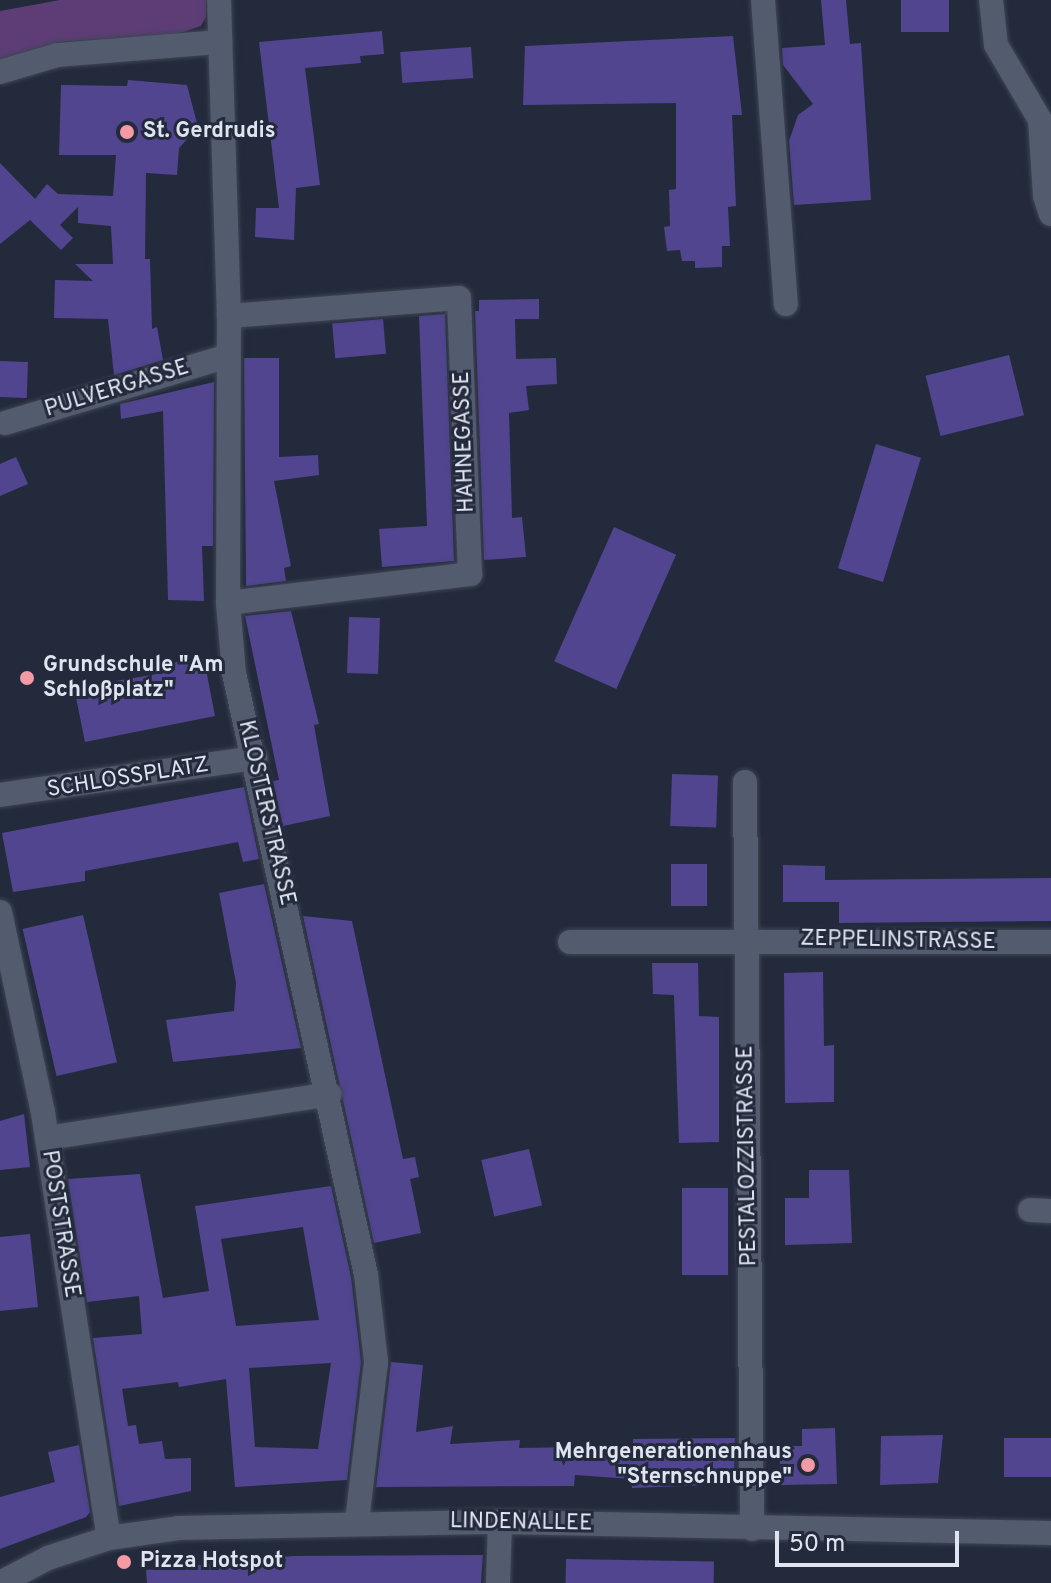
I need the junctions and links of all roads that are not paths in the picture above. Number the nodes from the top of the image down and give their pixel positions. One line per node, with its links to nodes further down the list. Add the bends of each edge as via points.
1 (219, 0): 4 (street, KLOSTERSTRASSE)
2 (763, 0): 8 (street)
3 (991, 0): 6 (street, via 996,45)
4 (220, 42): 5 (street, via 57,55); 9 (street, KLOSTERSTRASSE)
5 (0, 72)
6 (1045, 120): 7 (street, via 1045,196)
7 (1051, 214)
8 (786, 304)
9 (229, 316): 10 (street, KLOSTERSTRASSE); 12 (street, HAHNEGASSE, via 459,298 470,574)
10 (228, 356): 11 (street, PULVERGASSE); 12 (street, KLOSTERSTRASSE)
11 (5, 423)
12 (228, 603): 13 (street, KLOSTERSTRASSE, via 234,673)
13 (255, 758): 15 (street, SCHLOSSPLATZ); 20 (street, KLOSTERSTRASSE)
14 (745, 782): 17 (street, PESTALOZZISTRASSE)
15 (0, 795)
16 (0, 912): 21 (street, POSTSTRASSE)
17 (746, 939): 18 (street, ZEPPELINSTRASSE); 19 (street, ZEPPELINSTRASSE); 24 (street, PESTALOZZISTRASSE)
18 (570, 942)
19 (1051, 942)
20 (330, 1094): 21 (street); 22 (street, KLOSTERSTRASSE, via 366,1275 376,1362)
21 (47, 1138): 26 (street, POSTSTRASSE)
22 (357, 1521): 23 (street, LINDENALLEE); 26 (street, LINDENALLEE, via 178,1528)
23 (500, 1522): 24 (street, LINDENALLEE); 28 (street)
24 (752, 1529): 25 (street, LINDENALLEE)
25 (1051, 1533)
26 (109, 1538): 27 (street, LINDENALLEE, via 48,1558)
27 (2, 1582)
28 (498, 1583)

